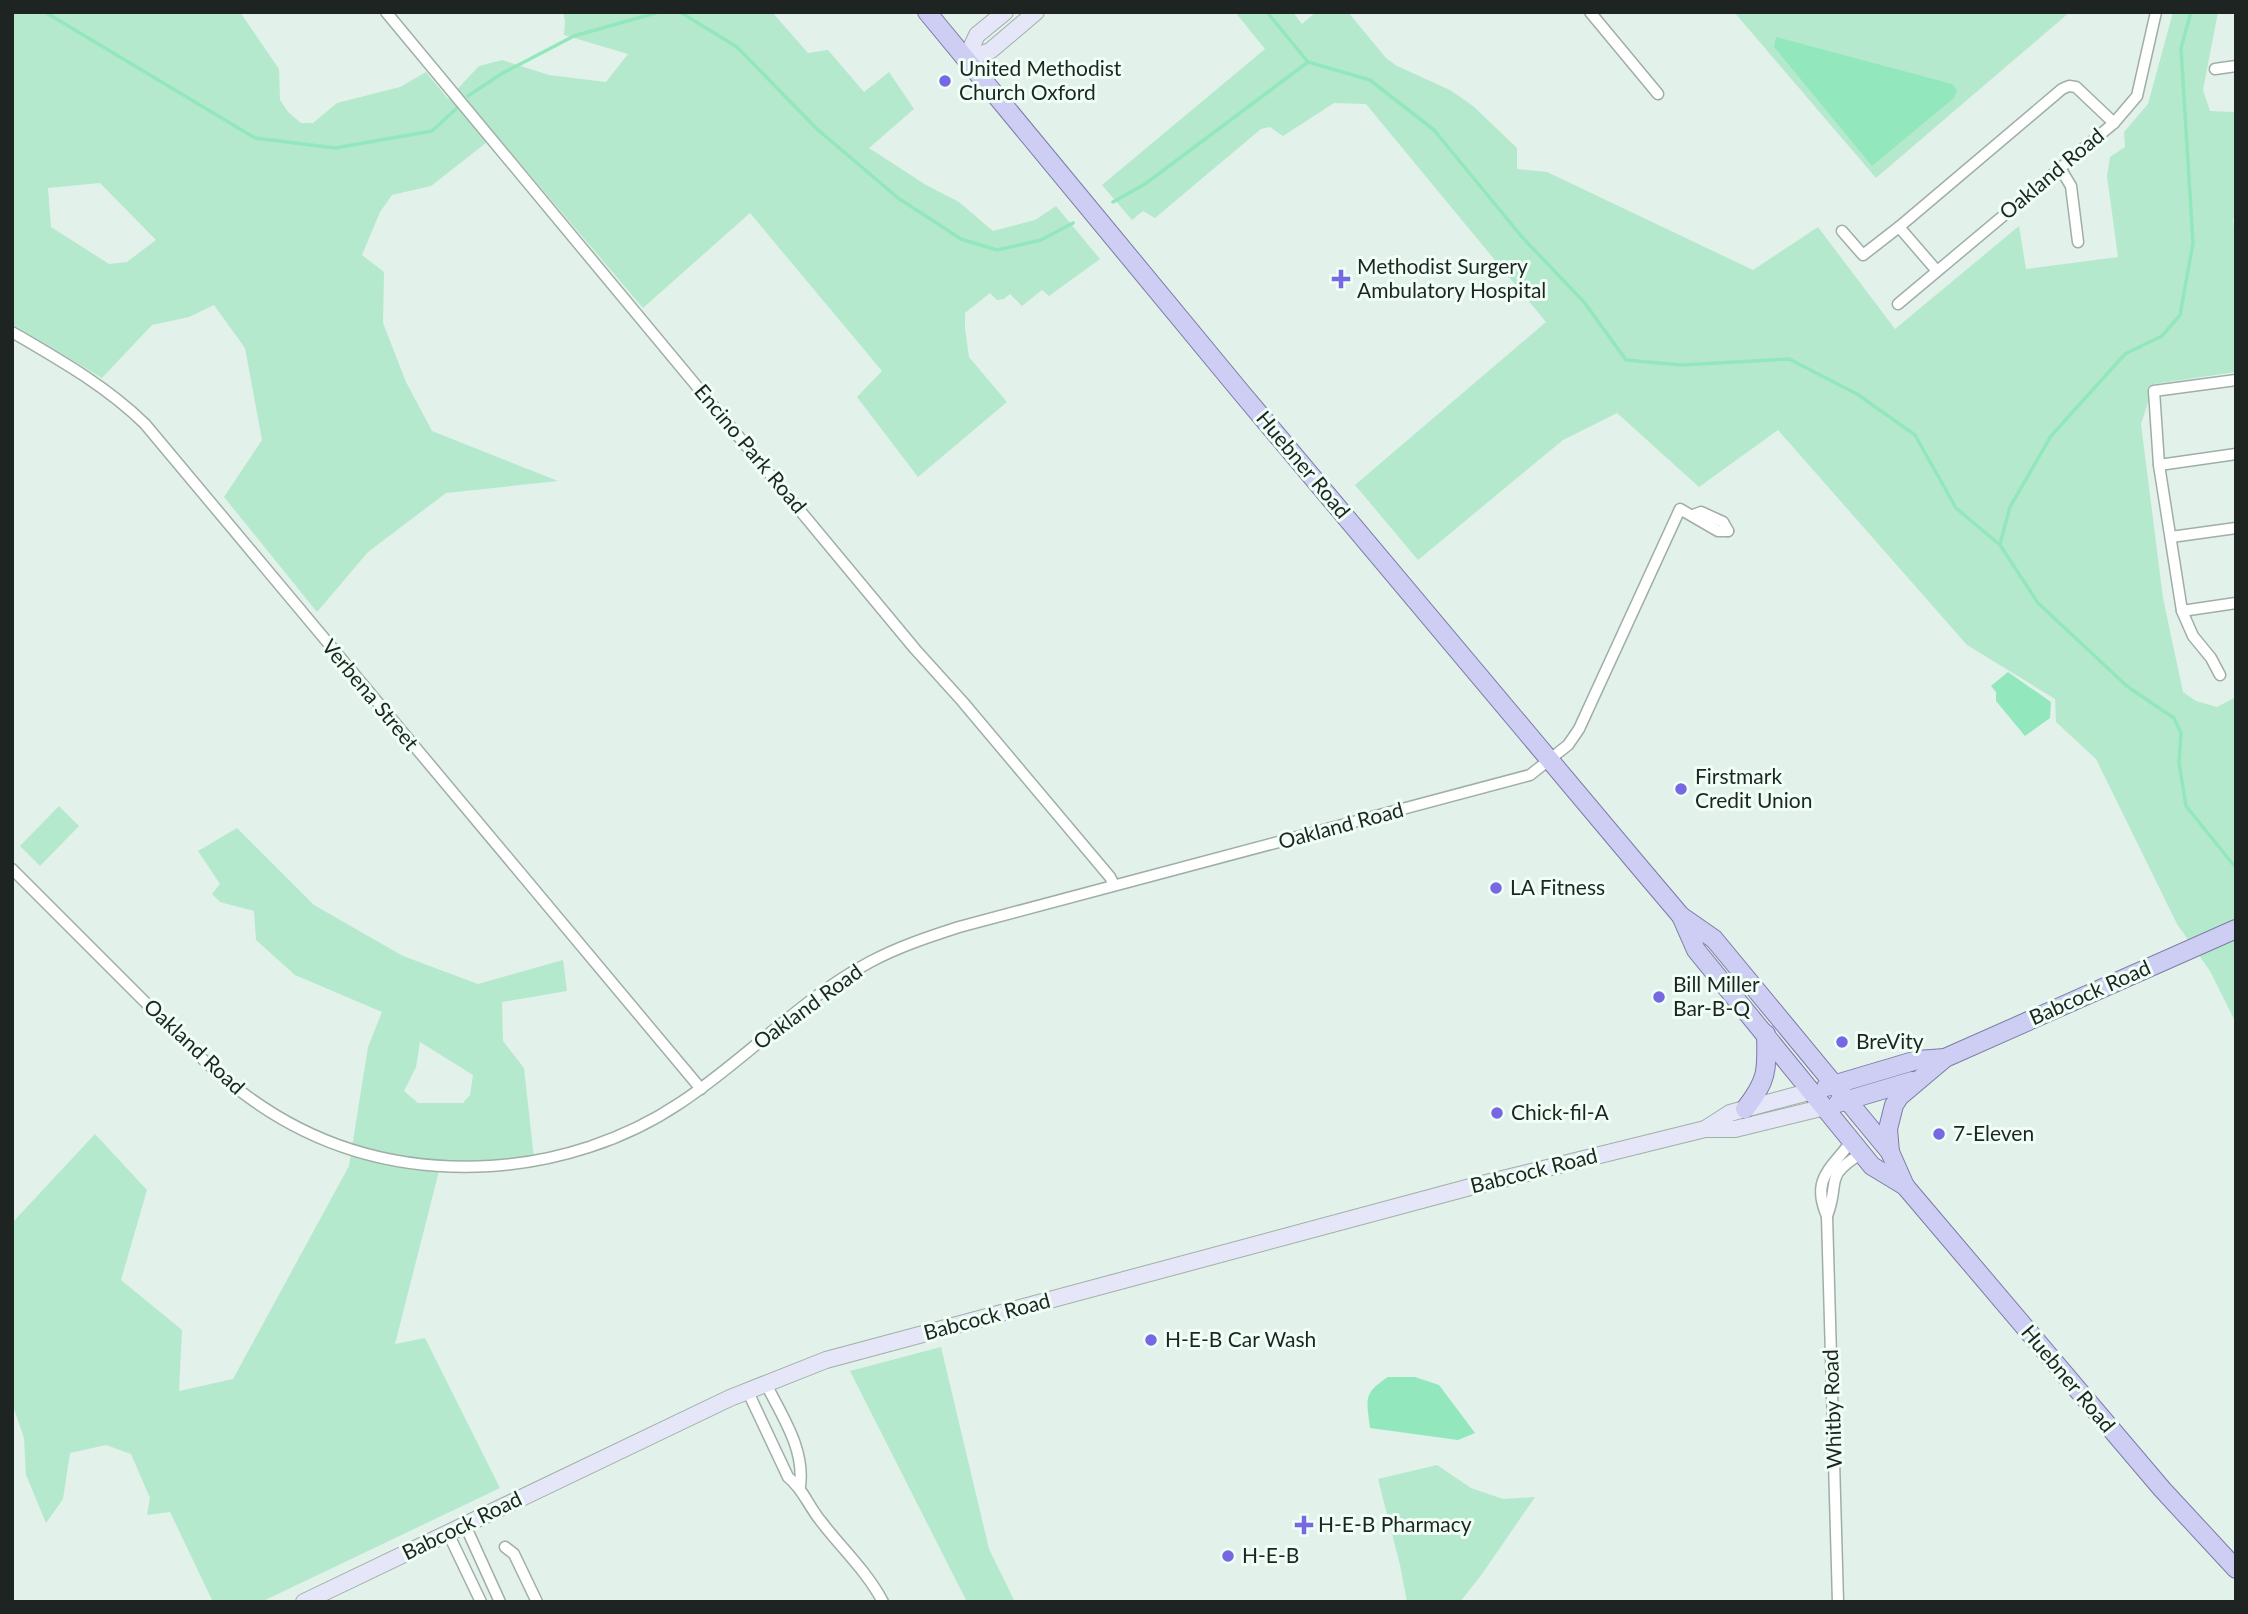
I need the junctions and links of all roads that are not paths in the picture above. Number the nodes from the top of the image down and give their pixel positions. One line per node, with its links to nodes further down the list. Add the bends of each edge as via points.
1 (386, 12): 30 (street, Encino Park Road)
2 (927, 12): 7 (main road, Huebner Road)
3 (1005, 12): 7 (main road, via 977,35)
4 (1035, 12): 7 (main road, via 989,51)
5 (1590, 12): 10 (street)
6 (2156, 12): 11 (street, Oakland Road, via 2137,96)
7 (966, 59): 28 (main road, Huebner Road)
8 (2236, 66): 9 (street)
9 (2215, 69)
10 (1658, 94)
11 (2114, 123): 12 (street, Oakland Road); 13 (street, via 2076,87 2062,89)
12 (2060, 168): 15 (street, via 2071,186); 16 (street, Oakland Road)
13 (1899, 227): 14 (street, via 1863,255); 16 (street)
14 (1842, 230)
15 (2078, 242)
16 (1937, 271): 17 (street, Oakland Road)
17 (1898, 304)
18 (12, 332): 37 (street, Verbena Street, via 95,382 145,425)
19 (2236, 380): 21 (street, via 2154,391)
20 (2236, 454): 21 (street)
21 (2160, 465): 24 (street)
22 (1693, 515): 28 (street, Oakland Road, via 1680,509 1579,729)
23 (2236, 528): 24 (street)
24 (2171, 537): 26 (street)
25 (2236, 603): 26 (street)
26 (2182, 611): 27 (street)
27 (2220, 675)
28 (1550, 761): 30 (street, Oakland Road, via 1523,778); 31 (main road, Huebner Road)
29 (12, 869): 37 (street, Oakland Road, via 199,1056 238,1089 281,1118 366,1154 436,1166 546,1159 639,1126)
30 (1114, 885): 37 (street, Oakland Road, via 959,927 869,962 812,1000)
31 (1681, 916): 33 (main road, Huebner Road, via 1696,950); 36 (main road, Huebner Road, via 1714,939)
32 (2236, 929): 34 (main road, Babcock Road)
33 (1766, 1034): 38 (main road, Huebner Road); 41 (main road, via 1765,1077)
34 (1945, 1058): 35 (main road, Babcock Road); 36 (main road, Babcock Road, via 1917,1060)
35 (1922, 1078): 39 (main road, Babcock Road); 44 (main road, via 1894,1105 1888,1129)
36 (1834, 1085): 38 (main road, Babcock Road); 39 (main road, Huebner Road)
37 (701, 1088)
38 (1812, 1091): 40 (main road, Huebner Road); 41 (main road, Babcock Road)
39 (1847, 1100): 40 (main road, Babcock Road); 44 (main road, Huebner Road)
40 (1825, 1107): 42 (main road, Babcock Road, via 1735,1129); 43 (main road, Huebner Road)
41 (1745, 1109): 42 (main road, Babcock Road, via 1730,1112)
42 (1704, 1129): 47 (main road, Babcock Road, via 915,1335 826,1360)
43 (1857, 1147): 45 (main road, Huebner Road, via 1872,1166); 46 (street, Whitby Road, via 1836,1173); 46 (street, Whitby Road, via 1824,1175 1822,1203)
44 (1890, 1153): 45 (main road, Huebner Road)
45 (1905, 1186): 53 (main road, Huebner Road, via 2162,1489)
46 (1827, 1216): 60 (street, Whitby Road)
47 (766, 1384): 48 (main road, Babcock Road); 49 (street, via 796,1447 802,1470)
48 (748, 1392): 49 (street, via 788,1477); 50 (main road, Babcock Road)
49 (800, 1486): 59 (street, via 818,1518 860,1566)
50 (465, 1525): 51 (main road, Babcock Road); 57 (street)
51 (448, 1533): 54 (main road, Babcock Road); 56 (street)
52 (505, 1547): 58 (street, via 514,1554)
53 (2236, 1569)
54 (332, 1595): 55 (main road, Babcock Road)
55 (307, 1601)
56 (481, 1602)
57 (500, 1602)
58 (537, 1602)
59 (883, 1602)
60 (1838, 1602)

